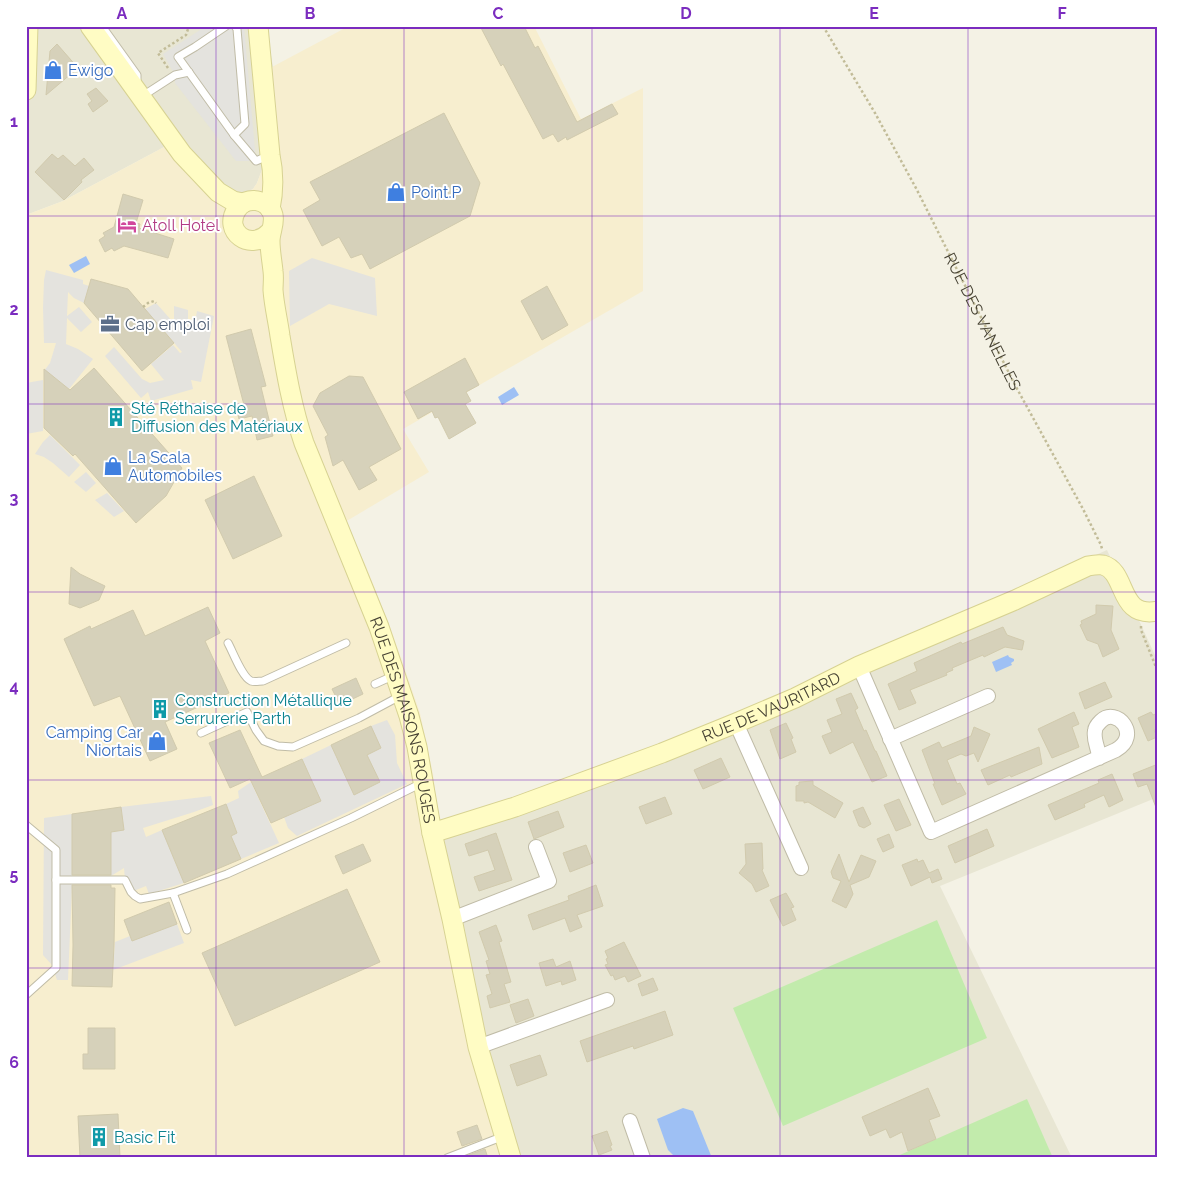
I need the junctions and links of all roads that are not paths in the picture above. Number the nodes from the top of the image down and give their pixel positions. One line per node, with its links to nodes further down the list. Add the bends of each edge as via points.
1 (28, 26): 7 (street)
2 (90, 26): 8 (street)
3 (226, 26): 6 (lane, via 178,56)
4 (235, 26): 9 (lane, via 245,124)
5 (258, 26): 11 (street)
6 (189, 72): 8 (lane, via 175,75); 9 (lane)
7 (26, 90)
8 (139, 95): 10 (street)
9 (234, 135): 11 (lane, via 256,161)
10 (182, 154): 12 (street, via 218,192 233,201); 14 (street, via 192,174)
11 (270, 155): 12 (street, via 263,180); 13 (street, via 274,182)
12 (246, 202): 13 (street, via 256,200); 14 (street, via 236,210)
13 (270, 209): 15 (street, via 274,221)
14 (233, 223): 16 (street, via 237,233)
15 (270, 232): 16 (street, via 260,240); 17 (street, RUE DES MAISONS ROUGES)
16 (247, 240): 17 (street, RUE DES MAISONS ROUGES)
17 (273, 292): 22 (street, RUE DES MAISONS ROUGES, via 286,376 299,428)
18 (1150, 611): 21 (street, RUE DE VAURITARD, via 1136,609 1130,604 1111,570 1103,565 1088,566)
19 (228, 643): 20 (lane, via 244,675 257,682)
20 (346, 643)
21 (860, 666): 26 (street, RUE DE VAURITARD); 28 (street)
22 (396, 674): 23 (lane); 24 (street, RUE DES MAISONS ROUGES)
23 (375, 684)
24 (402, 695): 27 (lane, via 359,718 293,746 278,746 264,741 247,712); 30 (street, RUE DES MAISONS ROUGES)
25 (988, 696): 28 (street)
26 (736, 723): 32 (street, RUE DE VAURITARD, via 514,807); 34 (street)
27 (201, 733)
28 (890, 739): 29 (street, via 931,832)
29 (1099, 758)
30 (423, 783): 32 (street, RUE DES MAISONS ROUGES); 36 (lane, via 226,874)
31 (26, 825): 35 (lane, via 56,850)
32 (432, 833): 37 (street, RUE DES MAISONS ROUGES)
33 (536, 847): 37 (street, via 549,881)
34 (802, 868)
35 (56, 880): 36 (lane, via 125,880 131,892 140,898); 39 (lane, via 56,968)
36 (173, 893): 38 (lane)
37 (452, 919): 41 (street, RUE DES MAISONS ROUGES)
38 (187, 930)
39 (26, 995)
40 (607, 1000): 41 (street)
41 (478, 1047): 43 (street, RUE DES MAISONS ROUGES)
42 (630, 1121): 46 (street)
43 (504, 1136): 44 (lane); 45 (street, RUE DES MAISONS ROUGES)
44 (447, 1158)
45 (511, 1158)
46 (643, 1158)

